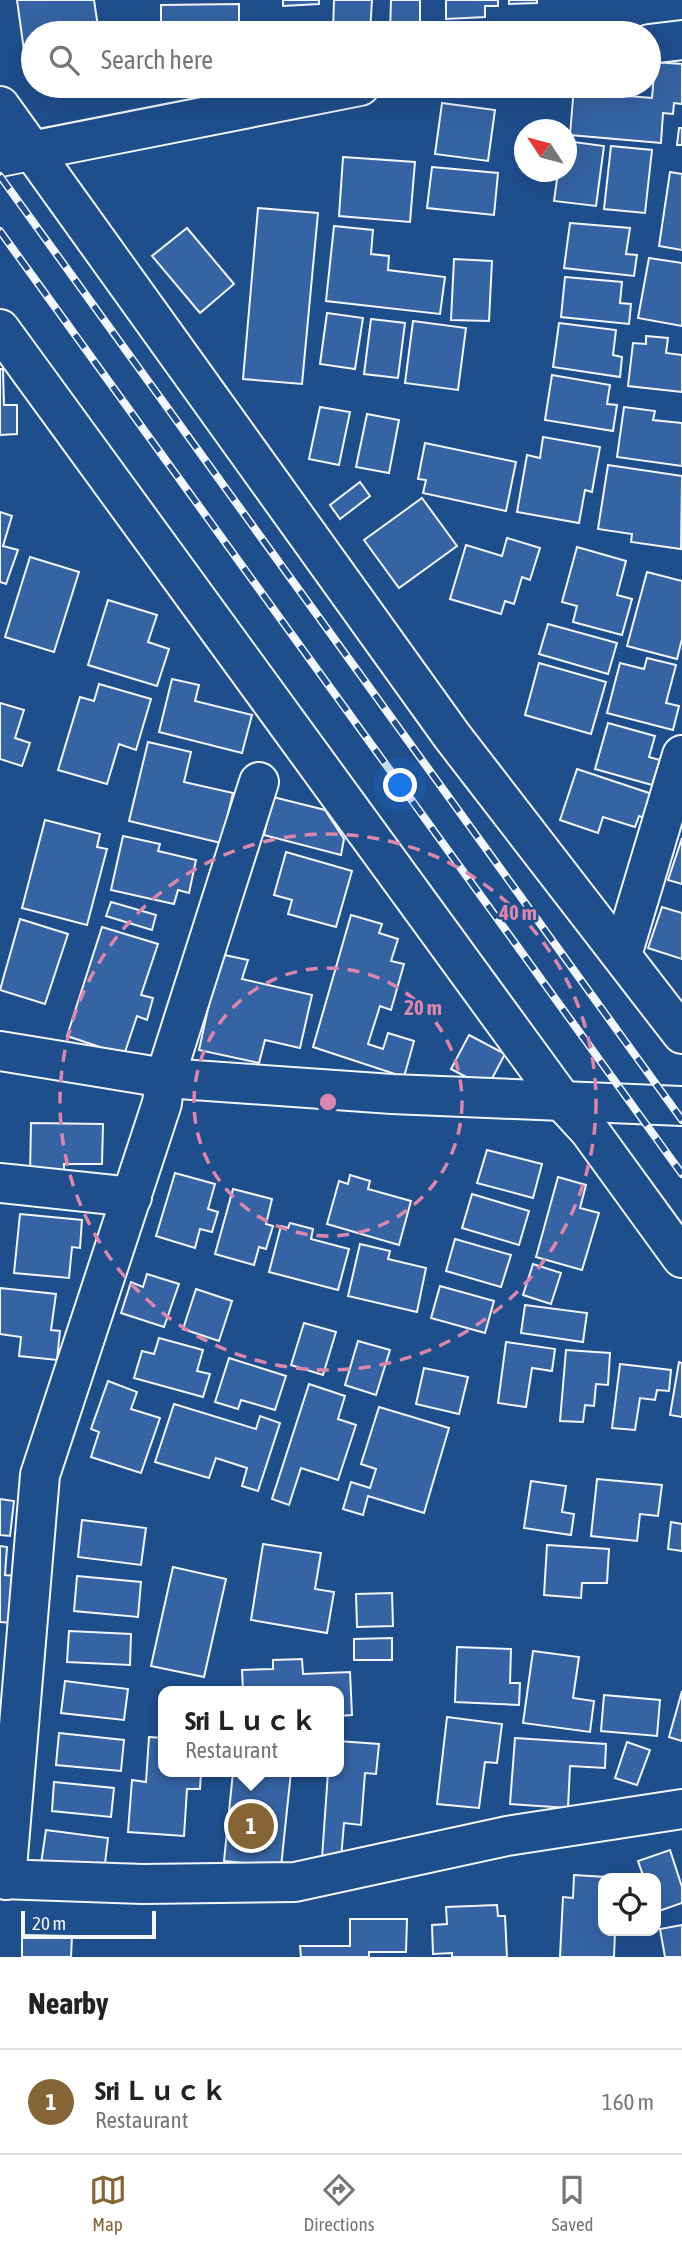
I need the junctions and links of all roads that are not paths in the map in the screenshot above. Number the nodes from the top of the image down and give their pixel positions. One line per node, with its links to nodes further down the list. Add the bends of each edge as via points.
1 (682, 40): 2 (street)
2 (661, 43)
3 (298, 98): 5 (street)
4 (0, 106): 5 (street)
5 (16, 153): 9 (street, via 452,736)
6 (0, 329): 13 (street)
7 (682, 755): 9 (street)
8 (259, 782): 12 (street)
9 (622, 955): 10 (street)
10 (682, 1034)
11 (0, 1051): 12 (street)
12 (165, 1078): 13 (street); 16 (street, via 162,1103)
13 (564, 1103): 14 (street); 17 (street, via 589,1130)
14 (682, 1106)
15 (0, 1183): 16 (street)
16 (132, 1197): 19 (street, via 40,1475)
17 (682, 1258)
18 (682, 1809): 19 (street, via 507,1836 295,1882 143,1884)
19 (3, 1879)

